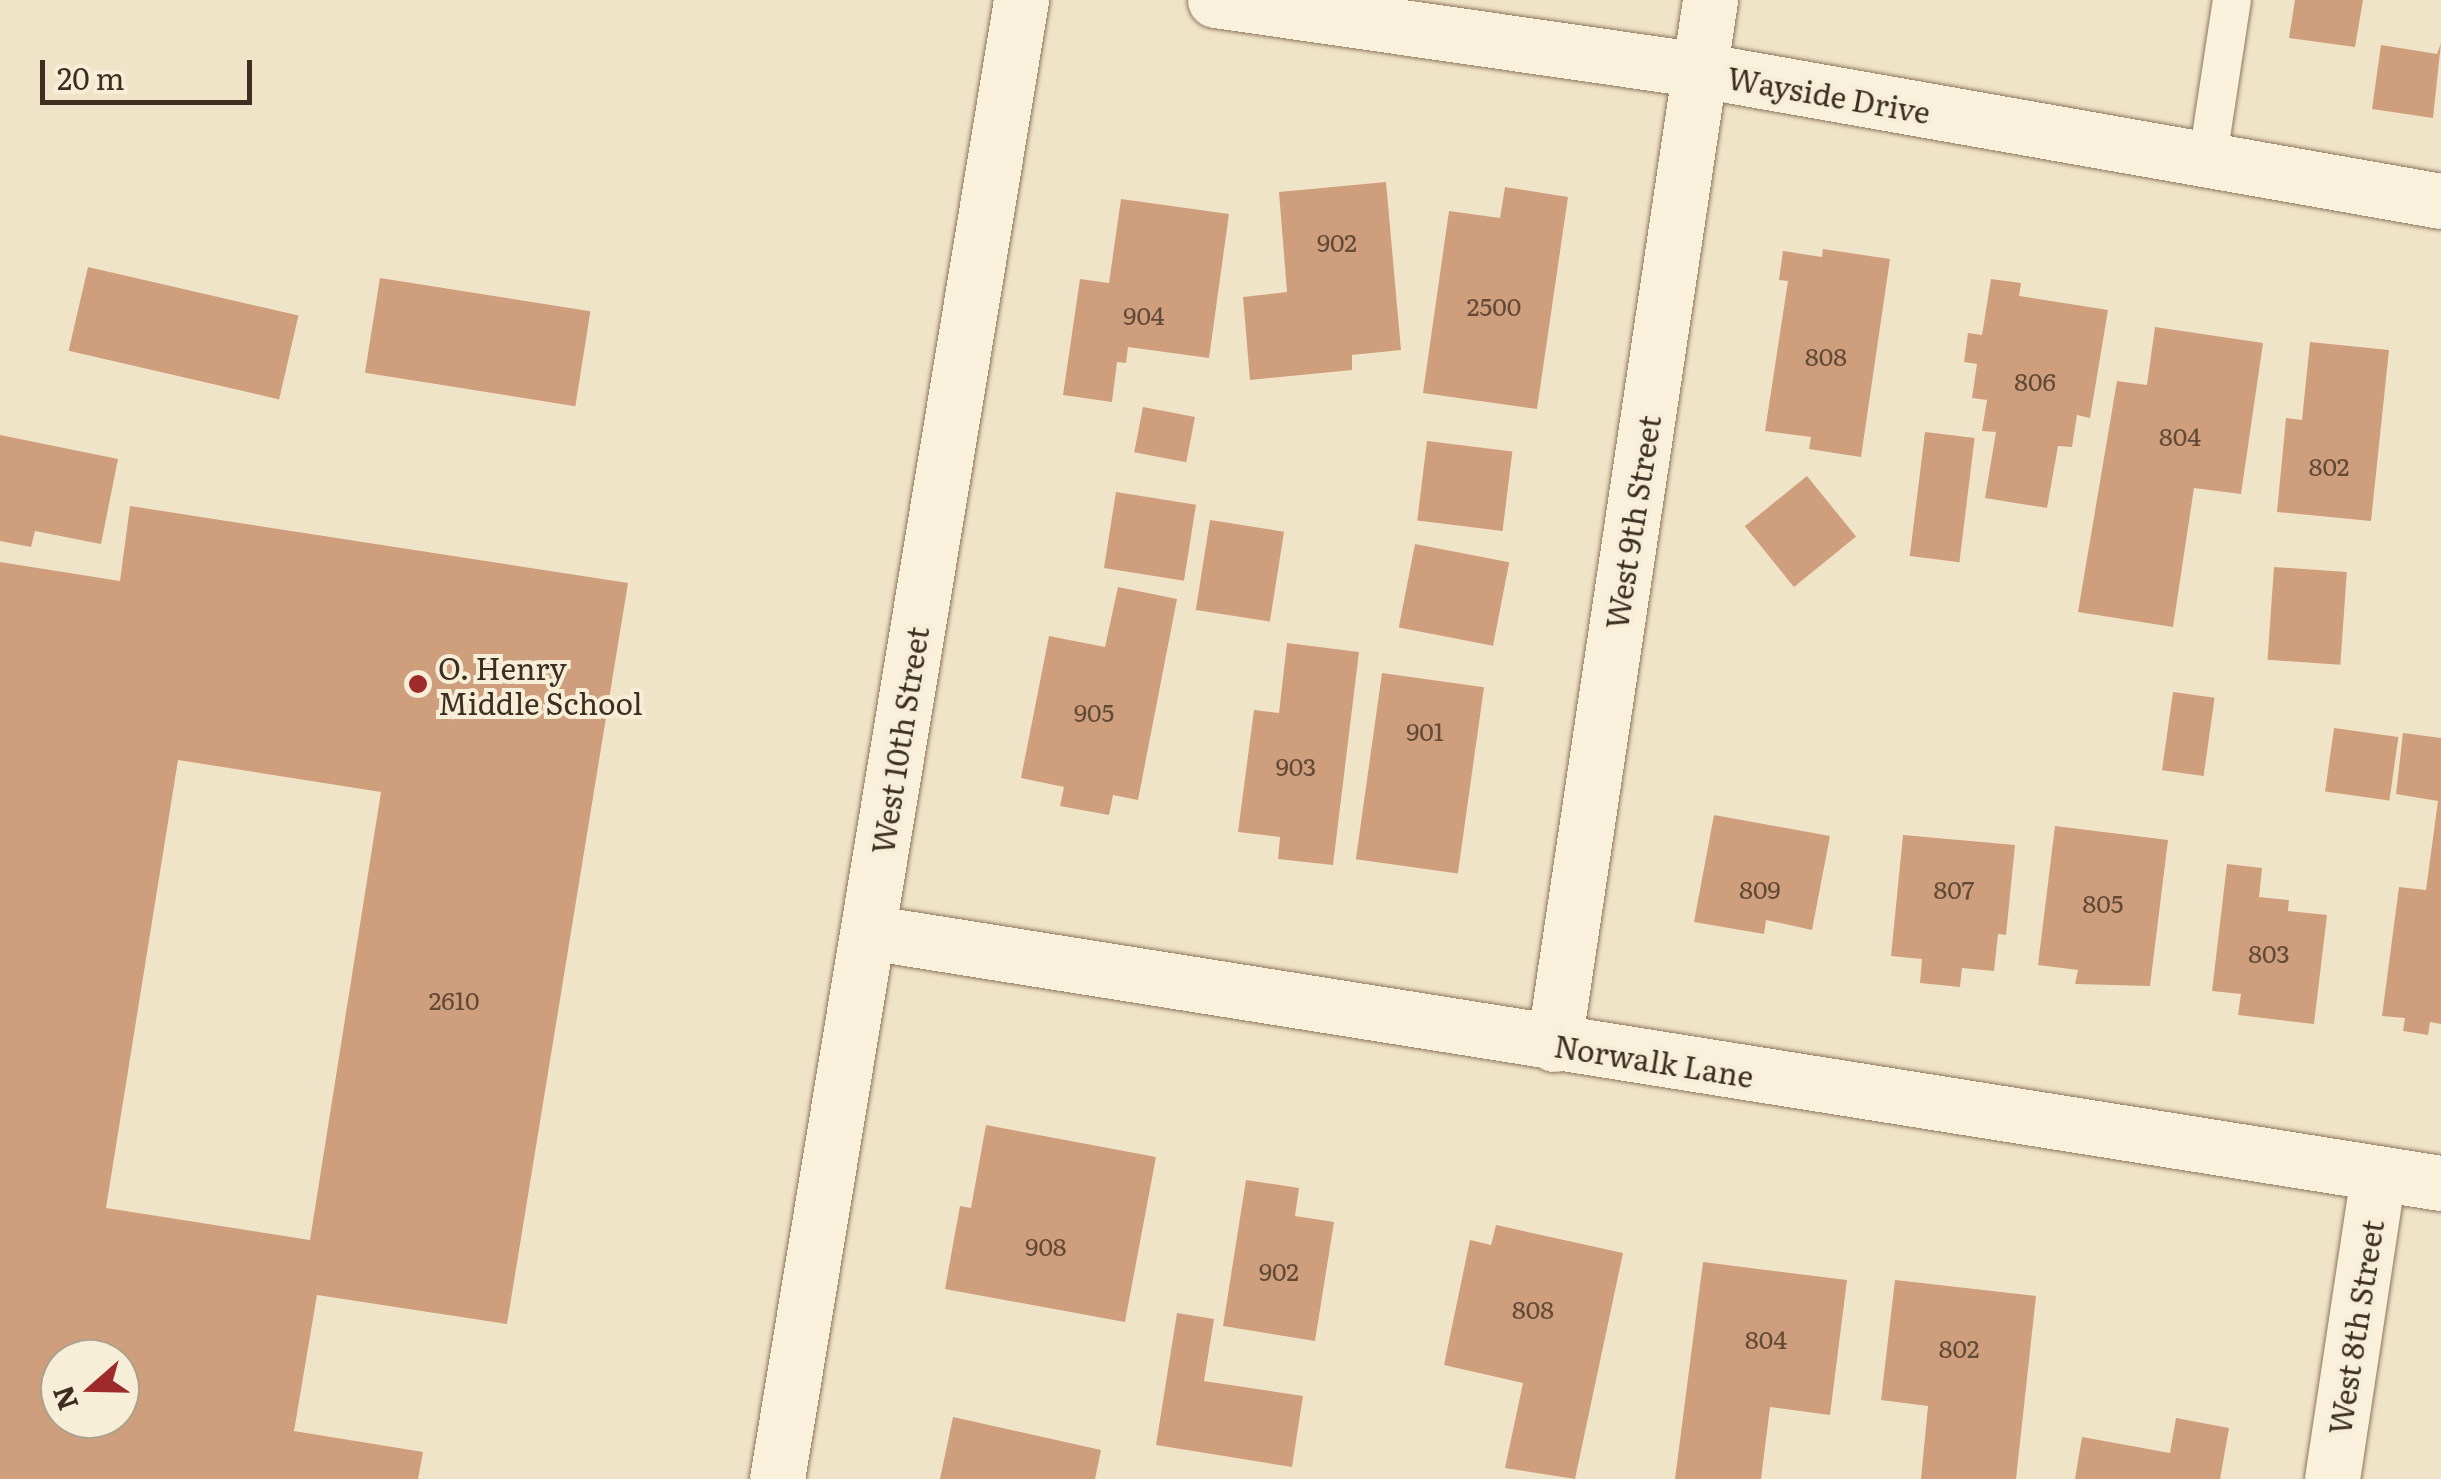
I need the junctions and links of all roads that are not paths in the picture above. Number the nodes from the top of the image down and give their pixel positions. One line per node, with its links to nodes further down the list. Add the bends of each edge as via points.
1 (1021, 0): 8 (street, West 10th Street)
2 (1216, 0): 5 (street, Wayside Drive)
3 (1710, 0): 5 (street, West 9th Street)
4 (2232, 0): 6 (lane)
5 (1700, 70): 6 (street, Wayside Drive); 9 (street, West 9th Street)
6 (2207, 163): 7 (street, Wayside Drive)
7 (2441, 202)
8 (868, 932): 9 (street, Norwalk Lane); 12 (street, West 10th Street)
9 (1554, 1044): 10 (street, Norwalk Lane)
10 (2378, 1175): 11 (street, Norwalk Lane); 13 (street, West 8th Street)
11 (2441, 1184)
12 (777, 1479)
13 (2332, 1479)

